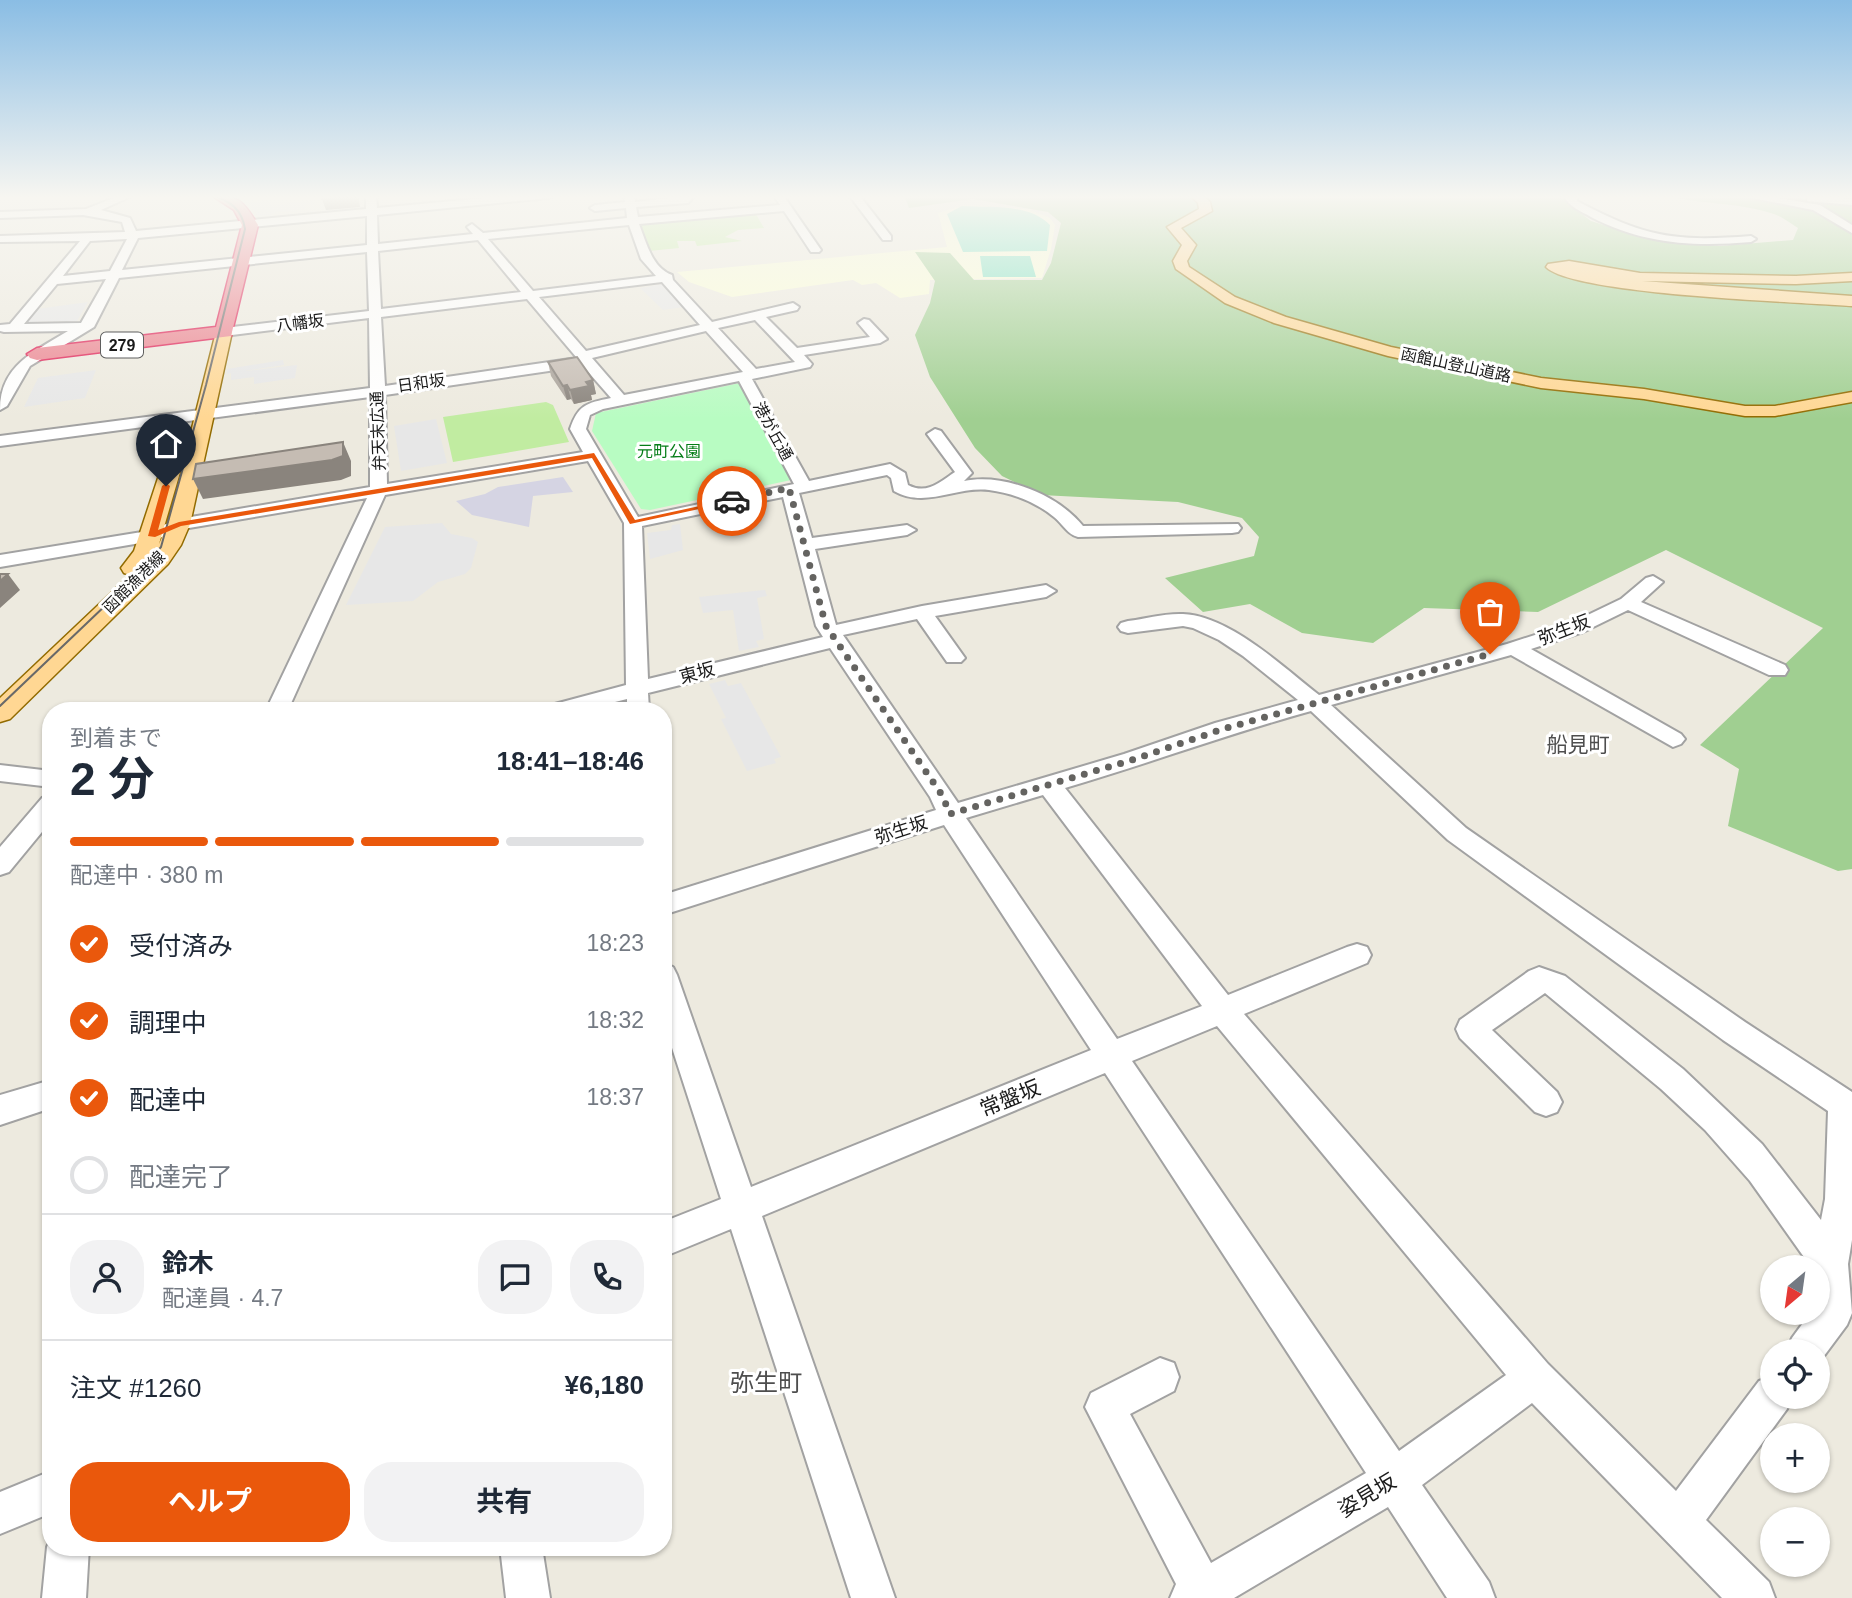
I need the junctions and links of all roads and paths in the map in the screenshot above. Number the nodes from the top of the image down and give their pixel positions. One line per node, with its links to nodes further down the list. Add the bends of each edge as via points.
1 (62, 270): 14 (street)
2 (119, 270): 11 (street)
3 (157, 270): 11 (street)
4 (233, 270): 24 (highway)
5 (372, 270): 18 (street, 弁天末広通)
6 (509, 270): 15 (street)
7 (659, 270): 13 (street, 港が丘通)
8 (1184, 270): 30 (main road, 函館山登山道路, via 1230,300 1280,320 1388,351 1541,383 1775,411)
9 (1558, 270): 16 (main road, via 1625,284)
10 (1599, 270): 12 (main road, via 1649,277)
11 (117, 274): 14 (street); 21 (street)
12 (1852, 277)
13 (668, 278): 15 (street, 八幡坂); 22 (street, 港が丘通)
14 (52, 281): 23 (street)
15 (530, 295): 18 (street, 八幡坂); 27 (street)
16 (1852, 301)
17 (793, 307): 19 (street, 日和坂)
18 (373, 313): 24 (street, 八幡坂); 29 (street, 弁天末広通)
19 (759, 317): 22 (street, 日和坂); 25 (street)
20 (864, 323): 25 (street, via 880,338)
21 (85, 327): 23 (street); 26 (street)
22 (712, 327): 27 (street, 日和坂); 28 (street, 港が丘通)
23 (7, 328)
24 (216, 333): 26 (highway, 279); 33 (main road, 函館漁港線)
25 (796, 352): 28 (street, via 805,364)
26 (37, 354): 32 (street, via 25,363)
27 (585, 358): 29 (street, 日和坂); 31 (street)
28 (748, 375): 31 (street); 37 (street, 港が丘通)
29 (377, 389): 33 (street, 日和坂); 39 (street, 弁天末広通)
30 (1852, 397)
31 (620, 400): 36 (street, via 589,409 579,421 578,429)
32 (0, 405)
33 (200, 416): 35 (street, 日和坂); 41 (main road, 函館漁港線); 43 (main road, 函館漁港線)
34 (935, 434): 38 (street, via 964,473)
35 (0, 441)
36 (594, 456): 39 (street); 40 (street)
37 (796, 487): 38 (street, via 890,469 904,491); 40 (street); 45 (street, 港が丘通)
38 (939, 491): 42 (street, via 978,484 1009,490 1052,508 1072,522 1077,532)
39 (378, 492): 41 (street); 59 (street, 弁天末広通)
40 (633, 523): 58 (street)
41 (179, 524): 43 (street); 61 (main road, 函館漁港線, via 160,559)
42 (1232, 528)
43 (154, 529): 46 (street); 47 (street); 57 (main road, 函館漁港線, via 139,561)
44 (907, 530): 45 (street)
45 (803, 545): 53 (street, 港が丘通)
46 (0, 548)
47 (0, 561)
48 (1653, 582): 50 (street, 弥生坂)
49 (1046, 591): 51 (street, 東坂)
50 (1628, 603): 54 (street, 弥生坂, via 1576,628); 56 (street)
51 (922, 612): 53 (street, 東坂); 55 (street)
52 (1128, 627): 60 (street, via 1183,620 1200,624 1250,652)
53 (833, 636): 58 (street, 東坂, via 697,673); 66 (street, 港が丘通, via 942,795)
54 (1514, 648): 60 (street, 弥生坂); 62 (street)
55 (954, 658)
56 (1777, 670)
57 (0, 694)
58 (637, 701)
59 (281, 702)
60 (1314, 702): 65 (street, 弥生坂); 76 (street, via 1457,834 1734,1031)
61 (0, 713)
62 (1673, 738)
63 (0, 773): 64 (street)
64 (42, 778)
65 (1049, 785): 66 (street, 弥生坂); 72 (street)
66 (950, 814): 69 (street, 弥生坂); 73 (street, 港が丘通)
67 (42, 815): 68 (street)
68 (0, 865)
69 (672, 902)
70 (1357, 955): 72 (street, 常盤坂)
71 (672, 1002): 78 (street)
72 (1222, 1010): 73 (street, 常盤坂); 84 (street)
73 (1112, 1056): 78 (street, 常盤坂); 86 (street, 港が丘通)
74 (42, 1097): 77 (street)
75 (1546, 1102): 80 (street, via 1471,1030 1539,979 1555,984 1736,1140 1773,1182)
76 (1848, 1106): 81 (street, via 1842,1199)
77 (0, 1110)
78 (741, 1208): 79 (street, 常盤坂); 95 (street)
79 (672, 1236)
80 (1824, 1255)
81 (1830, 1264): 82 (street, via 1834,1312)
82 (1830, 1317)
83 (1160, 1377): 92 (street, via 1105,1407)
84 (1534, 1378): 86 (street, 姿見坂); 89 (street)
85 (1763, 1409): 89 (street)
86 (1394, 1480): 92 (street, 姿見坂); 96 (street, 港が丘通)
87 (42, 1496): 88 (street)
88 (0, 1513)
89 (1679, 1522): 97 (street)
90 (67, 1556): 93 (street)
91 (522, 1556): 94 (street)
92 (1197, 1595)
93 (64, 1598)
94 (528, 1598)
95 (873, 1598)
96 (1473, 1598)
97 (1753, 1598)

